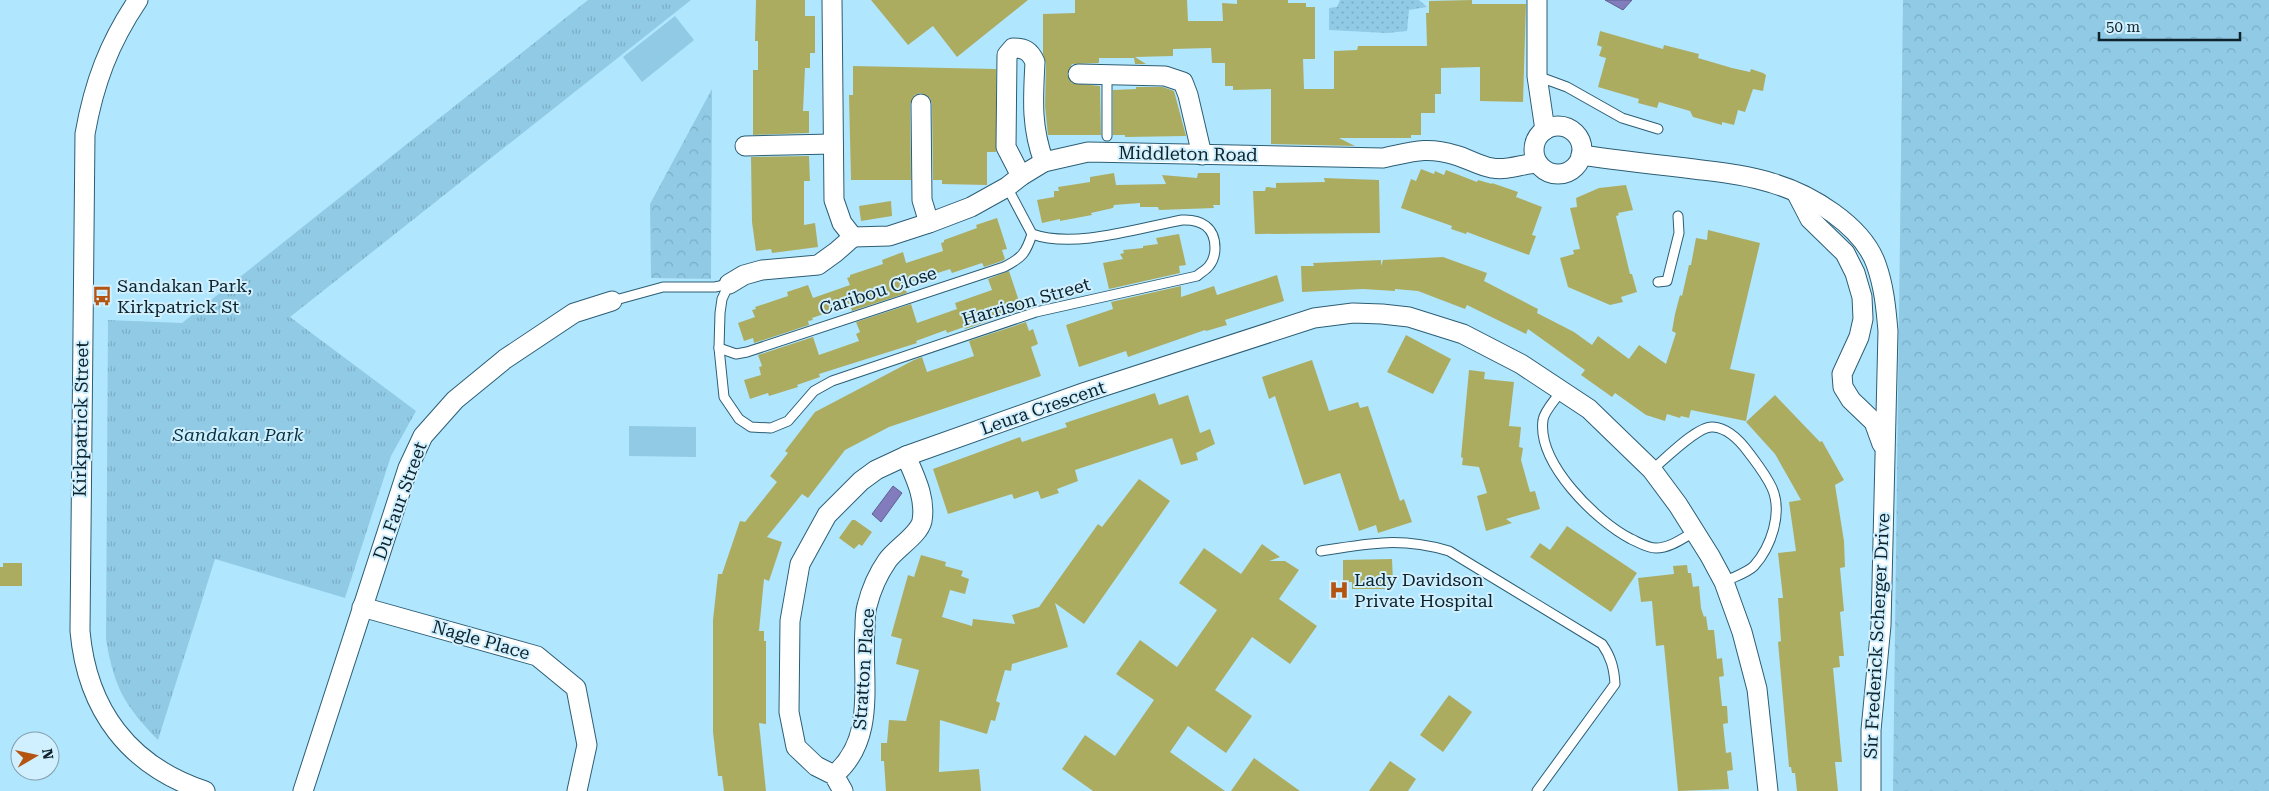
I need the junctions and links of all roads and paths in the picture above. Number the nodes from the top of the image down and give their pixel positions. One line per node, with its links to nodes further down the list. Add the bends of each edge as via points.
1 (138, 0): 36 (street, Kirkpatrick Street, via 111,45 101,69 91,99 85,134 80,631 91,688 114,729 144,760 166,775)
2 (832, 0): 11 (street)
3 (1537, 0): 6 (street)
4 (1078, 74): 5 (street)
5 (1107, 76): 10 (lane); 13 (street, via 1165,76 1183,82)
6 (1537, 76): 8 (lane, via 1568,87 1622,118); 9 (street)
7 (921, 104): 20 (street, via 922,200)
8 (1658, 129)
9 (1544, 130): 14 (street, via 1554,126 1572,130 1582,146); 16 (street, via 1534,145)
10 (1107, 136)
11 (833, 144): 12 (street); 22 (street, via 834,200 842,223)
12 (745, 146)
13 (1202, 155): 15 (street, Middleton Road, via 1088,152); 16 (street, Middleton Road, via 1384,158 1425,149 1492,168)
14 (1581, 155): 16 (street, via 1578,164 1562,174 1552,174); 18 (street, Sir Frederick Scherger Drive, via 1740,175 1774,183)
15 (1044, 162): 17 (street, Middleton Road); 17 (street, via 1034,124 1035,62 1032,53 1023,48 1013,48 1007,55 1006,147)
16 (1537, 163)
17 (1014, 182): 20 (street, Middleton Road, via 971,207); 21 (lane)
18 (1797, 194): 28 (street, Sir Frederick Scherger Drive, via 1810,219 1845,253 1855,273 1862,297 1863,319 1859,337 1842,374 1843,387 1851,400 1874,422); 28 (street, Sir Frederick Scherger Drive, via 1820,204 1858,233 1876,262 1884,292 1888,331)
19 (1678, 216): 23 (lane, via 1679,233 1667,281)
20 (929, 223): 22 (street, Middleton Road, via 889,236)
21 (1032, 234): 26 (lane, Caribou Close, via 1028,249 1018,260 1004,267 747,352 736,354); 26 (lane, Harrison Street, via 1072,241 1194,219 1212,230 1215,255 1209,266 1196,276 1036,312 832,380 814,391 788,421 771,428 751,427 738,419 724,397)
22 (853, 237): 24 (street, via 818,265 762,270)
23 (1658, 282)
24 (729, 284): 25 (lane, via 663,287); 26 (lane, Harrison Street, via 722,299)
25 (612, 300): 34 (street, Du Faur Street, via 574,312 505,359 455,400 424,436 408,468)
26 (719, 348)
27 (1561, 391): 29 (street, Leura Crescent, via 1498,351 1463,334 1409,317 1353,313 1314,318 1086,392); 30 (street, Leura Crescent, via 1590,409); 31 (lane, via 1542,418 1544,440 1570,488 1592,512 1625,536 1656,548 1674,544)
28 (1884, 452): 41 (street, Sir Frederick Scherger Drive, via 1881,625 1871,730)
29 (906, 456): 35 (street, Stratton Place, via 924,505 922,524 888,560 871,592 865,617 865,711 860,737); 35 (street, Leura Crescent, via 861,481 827,515 800,564 790,621 789,712 796,747)
30 (1652, 470): 31 (street, Leura Crescent); 33 (lane, via 1702,429 1713,427 1728,432 1740,442 1764,473 1773,490 1776,522 1769,544 1753,567)
31 (1694, 532): 33 (street, Leura Crescent)
32 (1321, 551): 39 (lane, via 1395,541 1425,544 1449,551 1602,644 1609,654 1615,684)
33 (1724, 582): 40 (street, Leura Crescent, via 1758,689)
34 (362, 607): 37 (street, Du Faur Street); 38 (street, Nagle Place, via 537,656 576,688 587,746)
35 (838, 783)
36 (205, 791)
37 (303, 791)
38 (576, 791)
39 (1537, 791)
40 (1768, 791)
41 (1871, 791)

